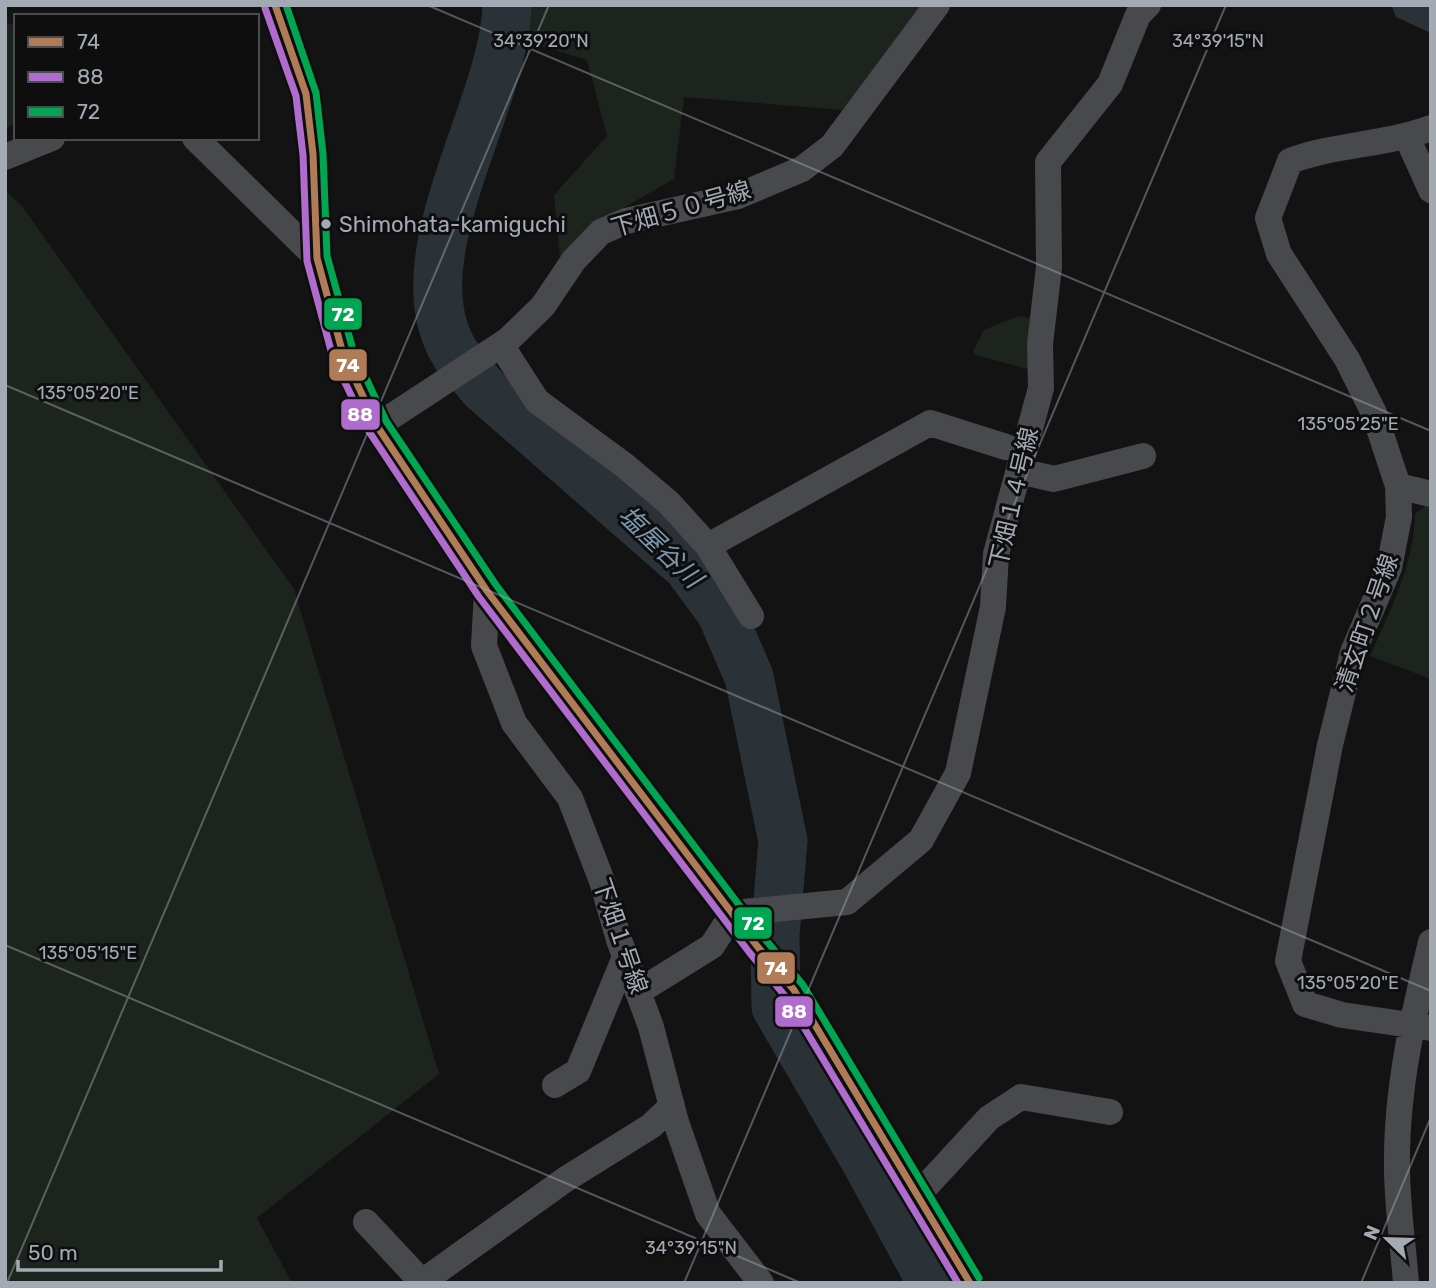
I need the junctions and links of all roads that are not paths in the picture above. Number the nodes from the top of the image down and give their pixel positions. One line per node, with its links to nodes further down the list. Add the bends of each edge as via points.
1 (275, 5): 9 (street, via 306,94)
2 (937, 5): 10 (street, 下畑５０号線, via 832,146 803,169 737,196 626,221 601,232 574,260 543,306)
3 (1148, 5): 14 (street, 下畑１４号線, via 1138,15 1110,84 1048,162 1049,267 1040,344 1041,388)
4 (1419, 132): 8 (street); 15 (street, 清玄町２号線, via 1324,149 1290,161 1268,218 1279,254 1346,359 1374,413)
5 (47, 140): 7 (street)
6 (197, 140): 9 (street)
7 (5, 157)
8 (1431, 190)
9 (317, 258): 11 (street, via 343,354)
10 (493, 350): 11 (street, 下畑５０号線); 17 (street, via 537,401 669,503)
11 (377, 426): 18 (street)
12 (1006, 446): 17 (street, via 930,423)
13 (1143, 456): 14 (street, via 1054,479)
14 (1019, 471): 20 (street, 下畑１４号線, via 996,554 993,607 958,773 922,840 847,902)
15 (1398, 486): 16 (street); 24 (street, 清玄町２号線, via 1399,517 1389,568 1353,652 1288,961 1305,1004 1342,1015)
16 (1431, 494)
17 (708, 546): 19 (street)
18 (487, 591): 20 (street); 22 (street, 下畑１号線, via 484,646 514,723 570,798)
19 (751, 616)
20 (746, 912): 23 (street, via 712,946); 28 (street, via 757,946 793,990)
21 (1431, 942): 24 (street)
22 (625, 957): 23 (street, 下畑１号線); 25 (street, via 578,1071)
23 (638, 992): 26 (street, 下畑１号線)
24 (1421, 1026): 32 (street, via 1400,1099 1396,1160)
25 (555, 1085)
26 (672, 1106): 29 (street, via 651,1126 566,1179 422,1282); 31 (street, 下畑１号線, via 708,1214)
27 (1110, 1112): 28 (street, via 1021,1097 989,1118)
28 (918, 1195): 30 (street)
29 (366, 1222)
30 (960, 1279)
31 (761, 1283)
32 (1406, 1283)

